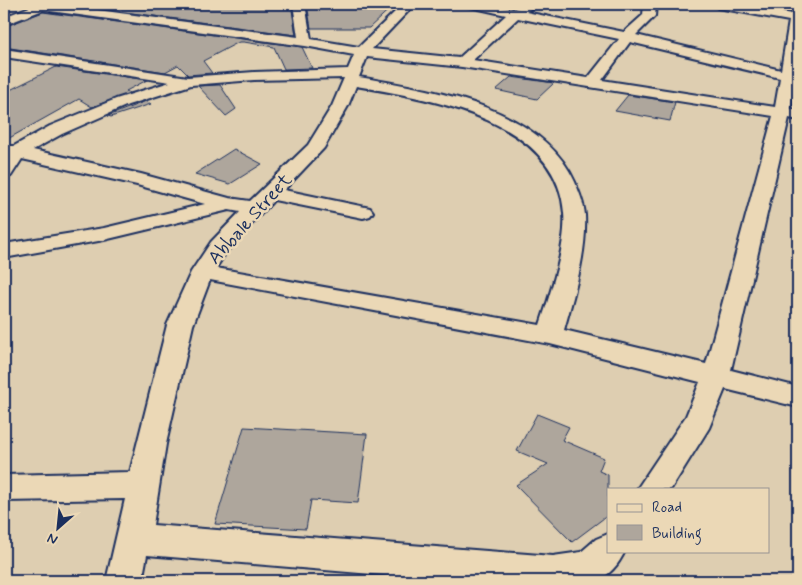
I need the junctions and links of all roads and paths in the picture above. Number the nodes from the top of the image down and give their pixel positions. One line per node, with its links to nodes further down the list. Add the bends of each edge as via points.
1 (299, 4): 12 (street)
2 (409, 4): 13 (street, Abbale Street)
3 (470, 4): 8 (street)
4 (531, 4): 8 (street)
5 (650, 4): 11 (street, via 649,16)
6 (718, 4): 9 (street)
7 (44, 5): 10 (street); 12 (street)
8 (516, 14): 11 (street); 15 (street)
9 (797, 19): 17 (street)
10 (4, 20)
11 (627, 38): 17 (street); 19 (street)
12 (304, 42): 13 (street)
13 (362, 52): 15 (street); 16 (street, Abbale Street)
14 (4, 53): 18 (street)
15 (462, 63): 19 (street)
16 (351, 77): 18 (street, via 254,76); 23 (street, Abbale Street, via 340,106 315,148); 28 (street, via 471,108 516,129 546,151 563,177 574,213 567,275)
17 (794, 78): 20 (street)
18 (190, 81): 21 (street, via 97,111)
19 (591, 84): 20 (street)
20 (790, 114): 29 (street)
21 (10, 151): 22 (street); 24 (street, via 141,180)
22 (4, 172)
23 (262, 200): 24 (street); 25 (street); 27 (street, Abbale Street, via 219,247)
24 (228, 204): 26 (street, via 104,234)
25 (363, 212)
26 (4, 251)
27 (202, 272): 28 (street); 31 (street, Abbale Street, via 180,325)
28 (550, 335): 29 (street)
29 (716, 376): 30 (street); 33 (street, via 700,420)
30 (798, 397)
31 (144, 485): 32 (street); 34 (street, Abbale Street)
32 (4, 488)
33 (654, 488)
34 (134, 540): 35 (street, via 554,573 590,567); 36 (street, Abbale Street)
35 (607, 551)
36 (124, 581)

